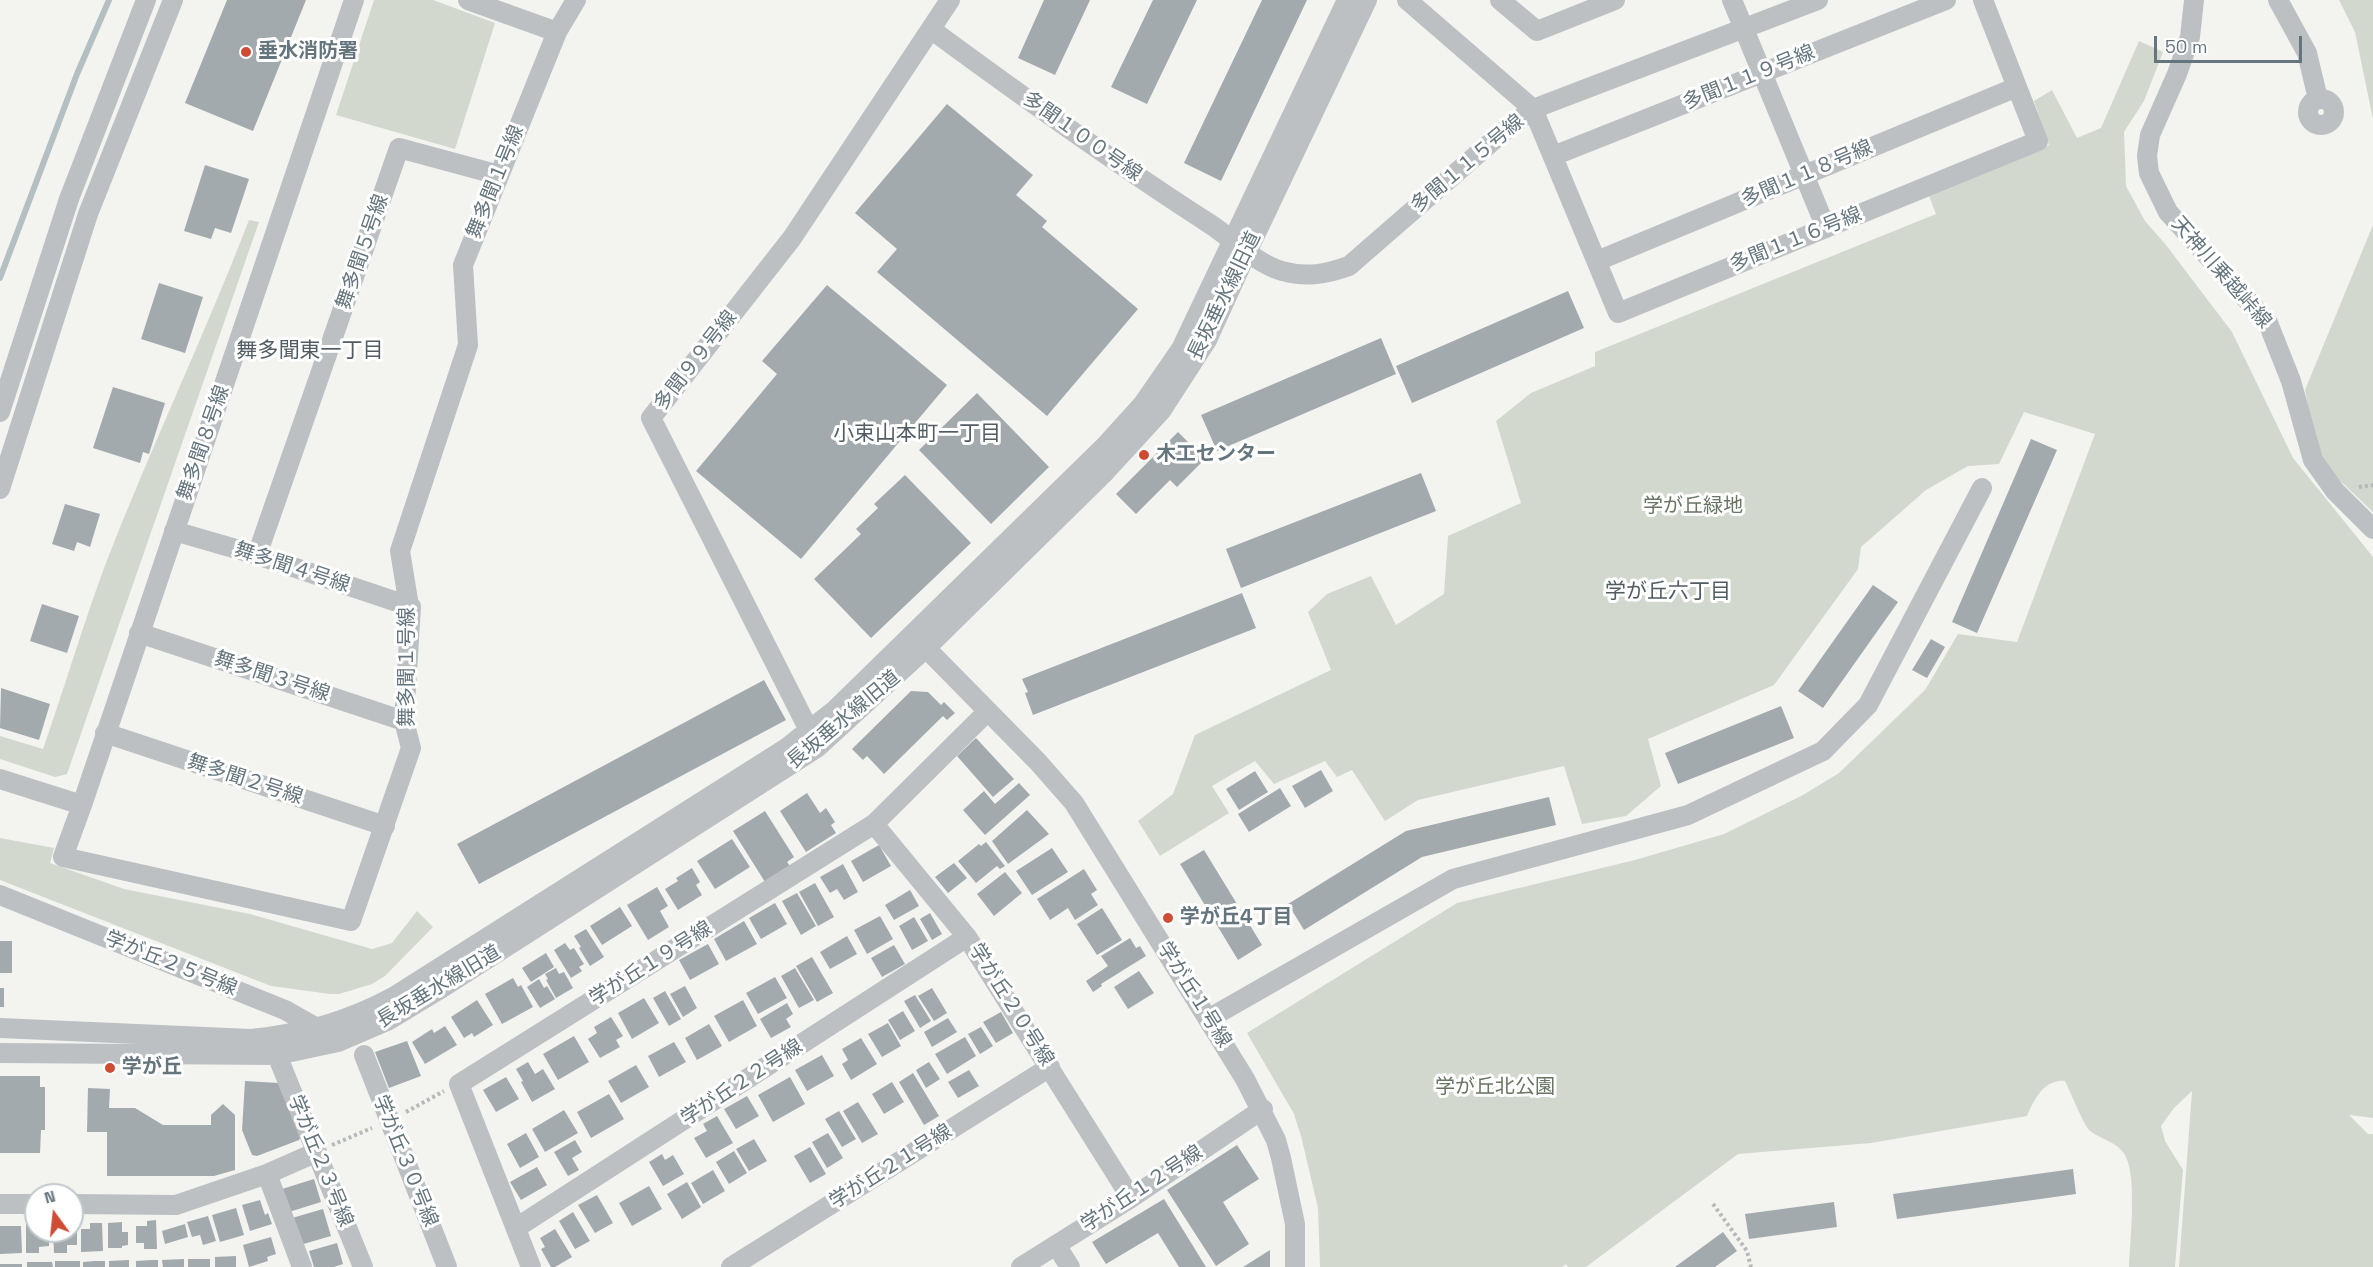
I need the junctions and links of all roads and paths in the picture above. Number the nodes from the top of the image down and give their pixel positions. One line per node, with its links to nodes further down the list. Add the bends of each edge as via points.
1 (146, 0): 31 (street, via 69,199)
2 (173, 0): 33 (street, via 88,214)
3 (354, 0): 35 (street, 舞多聞８号線)
4 (468, 0): 20 (street)
5 (576, 0): 20 (street, 舞多聞１号線)
6 (950, 0): 19 (street, 多聞９９号線)
7 (1347, 0): 29 (street, 長坂垂水線旧道)
8 (1367, 0): 29 (street, 長坂垂水線旧道)
9 (1407, 0): 24 (street)
10 (1500, 0): 11 (street, via 1537,31)
11 (1615, 0)
12 (1732, 0): 18 (street)
13 (1818, 0): 18 (street, 多聞１１５号線)
14 (1946, 0): 21 (street, 多聞１１９号線)
15 (1983, 0): 22 (street, 多聞１１６号線)
16 (2278, 0): 23 (street, via 2307,53)
17 (2195, 3): 34 (street, 天神川乗越峠線, via 2187,46 2150,135 2149,173 2168,212 2268,323 2291,381 2313,460 2335,491)
18 (1743, 29): 21 (street); 24 (street, 多聞１１５号線)
19 (932, 30): 29 (street, 多聞１００号線); 43 (street, 多聞９９号線, via 792,238 651,418)
20 (557, 32): 27 (street, 舞多聞１号線)
21 (1762, 73): 25 (street, 多聞１１９号線); 26 (street)
22 (2017, 87): 26 (street, 多聞１１８号線); 28 (street, 多聞１１６号線, via 2038,141)
23 (2318, 99)
24 (1533, 109): 25 (street, 多聞１１６号線); 29 (street, 多聞１１５号線, via 1349,266 1307,276 1280,270)
25 (1552, 156): 30 (street, 多聞１１６号線)
26 (1804, 175): 28 (street); 30 (street, 多聞１１８号線)
27 (499, 176): 36 (street, 舞多聞５号線, via 399,148); 37 (street, 舞多聞１号線, via 463,265 468,345 400,551)
28 (1826, 228): 30 (street, 多聞１１６号線, via 1618,313)
29 (1241, 246): 39 (street, 長坂垂水線旧道, via 1181,349 1143,404)
30 (1597, 261)
31 (0, 412)
32 (1982, 488): 50 (street, via 1868,705 1823,751 1688,815 1453,879)
33 (0, 489)
34 (2373, 530)
35 (174, 531): 36 (street, 舞多聞４号線); 38 (street, 舞多聞８号線)
36 (257, 555): 37 (street, 舞多聞４号線)
37 (409, 606): 41 (street, 舞多聞１号線)
38 (139, 633): 41 (street, 舞多聞３号線); 42 (street, 舞多聞８号線)
39 (920, 642): 40 (street, 学が丘１号線); 43 (street, 長坂垂水線旧道)
40 (988, 711): 46 (street, 学が丘１９号線); 50 (street, 学が丘１号線, via 1074,803)
41 (404, 722): 47 (street, 舞多聞１号線, via 411,748)
42 (105, 733): 45 (street, 舞多聞８号線); 47 (street, 舞多聞２号線)
43 (814, 739): 52 (street, 長坂垂水線旧道, via 785,749 395,996 350,1018); 53 (street, 長坂垂水線旧道, via 437,991 389,1020)
44 (0, 779): 45 (street)
45 (82, 805): 47 (street, 舞多聞１号線, via 63,857 351,921)
46 (874, 824): 49 (street, 学が丘２０号線); 66 (street, 学が丘１９号線, via 459,1084)
47 (385, 826)
48 (0, 895): 52 (street, 学が丘２５号線, via 285,1010)
49 (967, 937): 57 (street, 学が丘２０号線); 66 (street, 学が丘２２号線)
50 (1208, 1019): 58 (street, 学が丘１号線)
51 (0, 1028): 52 (street, 長坂垂水線旧道, via 251,1039)
52 (317, 1028): 53 (street, 学が丘２５号線)
53 (338, 1041): 55 (street, 長坂垂水線旧道)
54 (0, 1053): 55 (street, 長坂垂水線旧道)
55 (278, 1055): 59 (street, 学が丘２３号線)
56 (364, 1055): 70 (street, 学が丘３０号線)
57 (1050, 1067): 61 (street, 学が丘２０号線); 72 (street, 学が丘２１号線)
58 (1263, 1109): 61 (street, 学が丘１２号線); 75 (street, 学が丘１号線, via 1281,1158 1294,1224)
59 (317, 1152): 60 (street); 69 (street, 学が丘２３号線)
60 (267, 1174): 64 (street, via 176,1205); 68 (street)
61 (1131, 1198): 67 (street, 学が丘１２号線)
62 (0, 1204): 63 (street)
63 (24, 1204)
64 (84, 1204)
65 (1713, 1204): 76 (path, via 1748,1251)
66 (516, 1228): 71 (street, 学が丘１９号線)
67 (1056, 1245): 73 (street, 学が丘１２号線); 74 (street)
68 (302, 1267)
69 (363, 1267)
70 (447, 1267)
71 (531, 1267)
72 (731, 1267)
73 (1021, 1267)
74 (1070, 1267)
75 (1295, 1267)
76 (1750, 1267)

